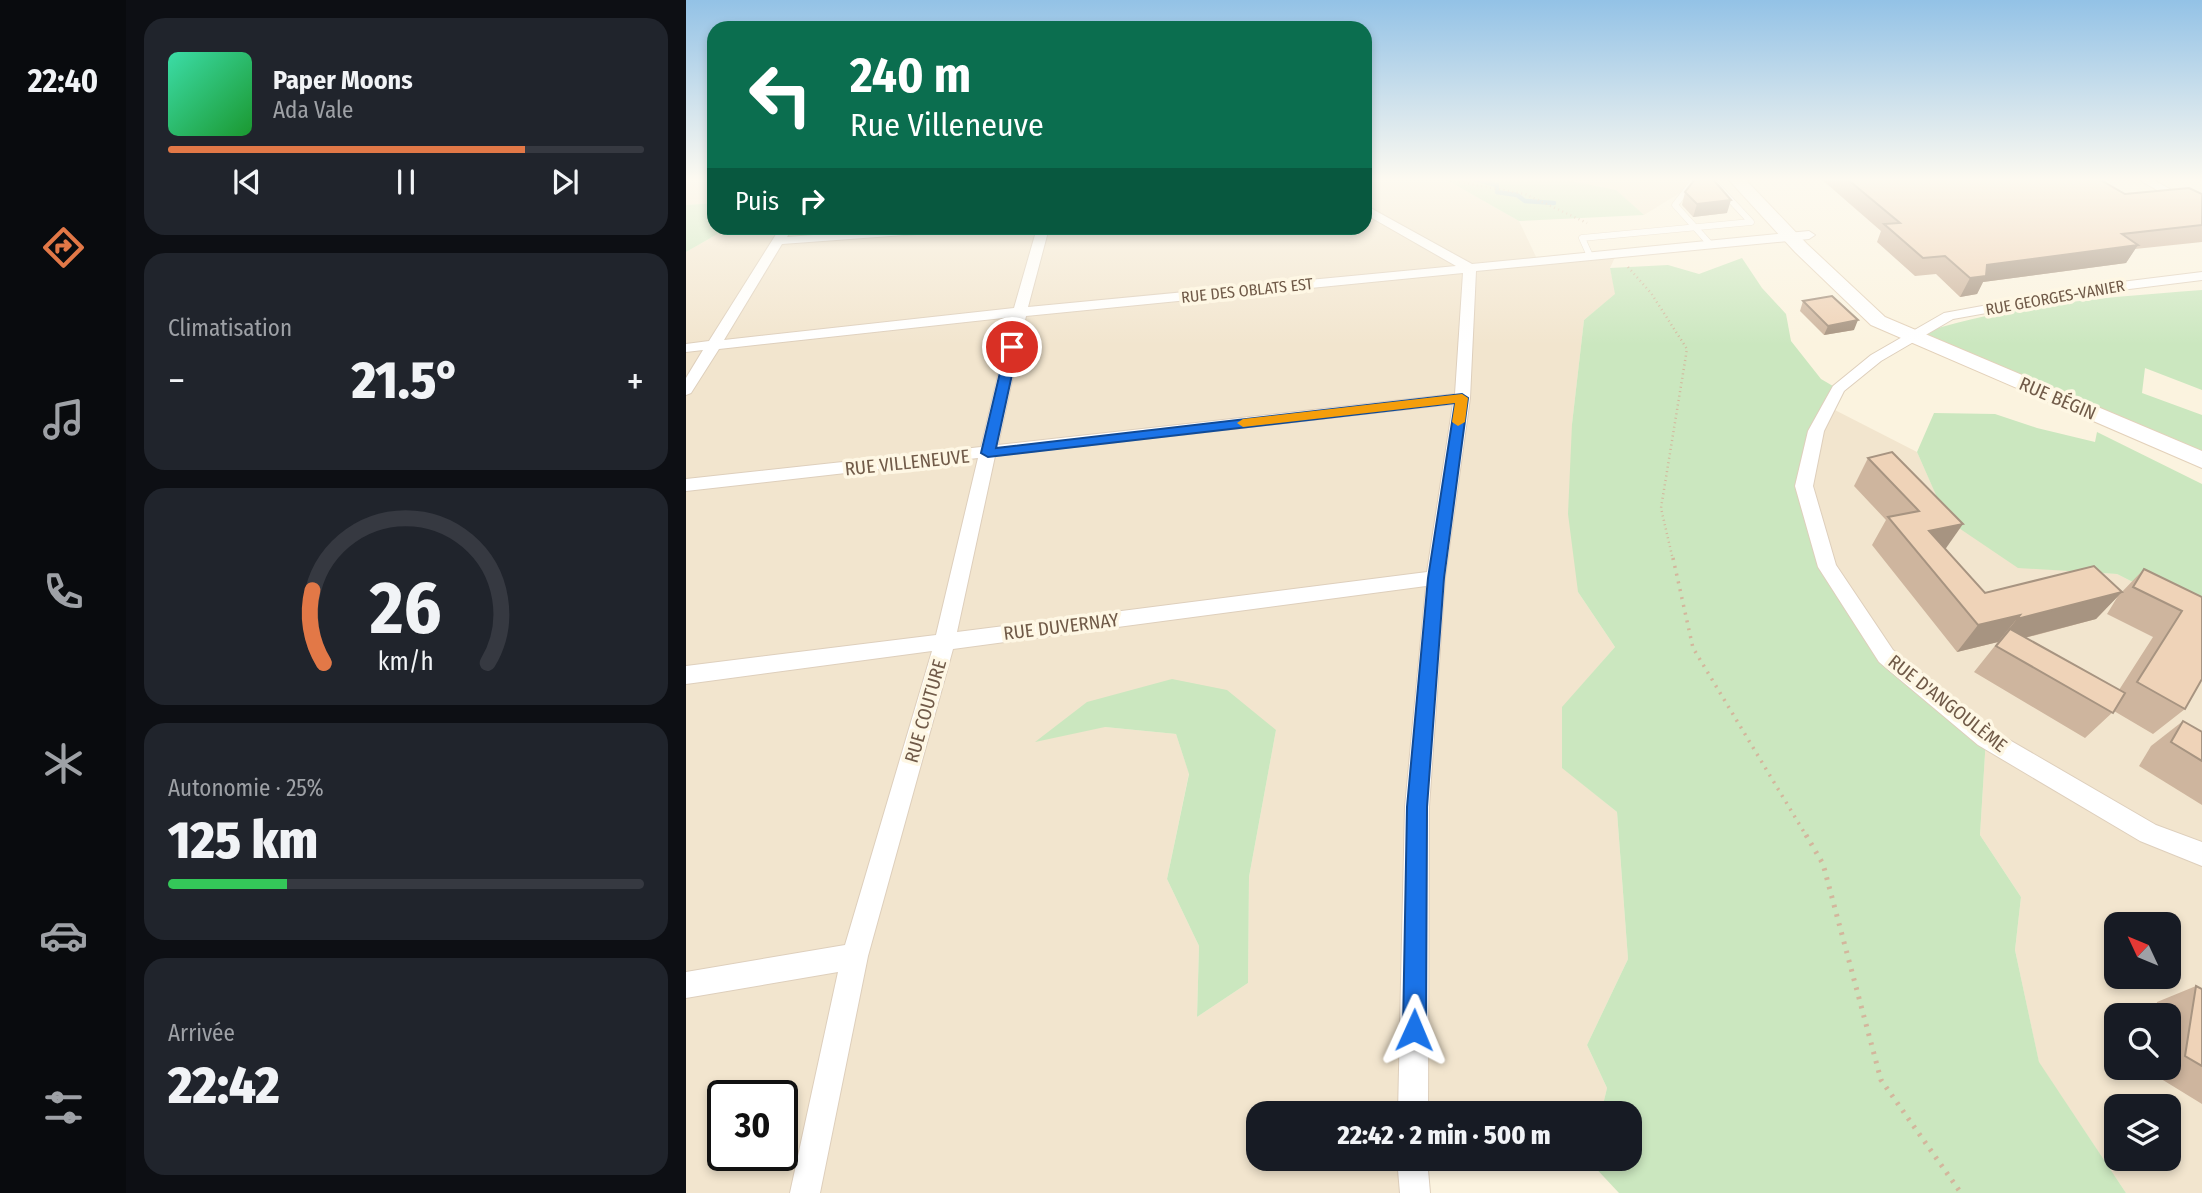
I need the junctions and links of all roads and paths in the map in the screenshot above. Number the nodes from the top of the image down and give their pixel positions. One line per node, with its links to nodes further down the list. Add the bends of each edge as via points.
1 (1409, 234): 16 (street)
2 (1600, 234): 10 (path)
3 (1630, 234): 10 (lane)
4 (1699, 234): 13 (lane)
5 (1796, 234): 11 (street, RUE BÉGIN)
6 (1797, 234): 11 (street, RUE BÉGIN)
7 (782, 235): 12 (street)
8 (856, 235): 12 (street)
9 (1040, 235): 18 (street, RUE COUTURE)
10 (1604, 236): 15 (lane, via 1582,238)
11 (1799, 236): 13 (street, RUE DES OBLATS EST); 19 (street, RUE BÉGIN, via 1878,321)
12 (779, 241): 20 (street)
13 (1710, 244): 14 (street, RUE DES OBLATS EST)
14 (1617, 253): 15 (street, RUE DES OBLATS EST); 37 (path, via 1651,293 1687,349 1661,508 1693,648 1823,864 1881,1080)
15 (1590, 256): 16 (street, RUE DES OBLATS EST)
16 (1470, 268): 18 (street, RUE DES OBLATS EST); 23 (street)
17 (2202, 276): 19 (street, RUE GEORGES-VANIER, via 2097,289 1949,316)
18 (1020, 312): 20 (street, RUE DES OBLATS EST); 24 (street, RUE COUTURE)
19 (1913, 336): 25 (street, RUE BÉGIN); 30 (street, RUE D'ANGOULÈME, via 1838,389 1816,431 1804,486 1826,567 1886,656 1986,738 2148,832)
20 (715, 346): 21 (street, RUE DES OBLATS EST); 22 (street)
21 (686, 348)
22 (686, 390)
23 (1462, 398): 24 (street, RUE VILLENEUVE); 27 (street)
24 (988, 453): 26 (street, RUE VILLENEUVE); 28 (street, RUE COUTURE)
25 (2202, 460)
26 (686, 485)
27 (1436, 578): 28 (street, RUE DUVERNAY); 33 (street, via 1417,807)
28 (945, 641): 29 (street, RUE DUVERNAY); 31 (street, RUE COUTURE)
29 (686, 675)
30 (2202, 854)
31 (855, 956): 32 (street); 35 (street, RUE COUTURE)
32 (686, 985)
33 (1413, 1101)
34 (1413, 1171): 36 (street)
35 (805, 1193)
36 (1415, 1193)
37 (1961, 1193)

